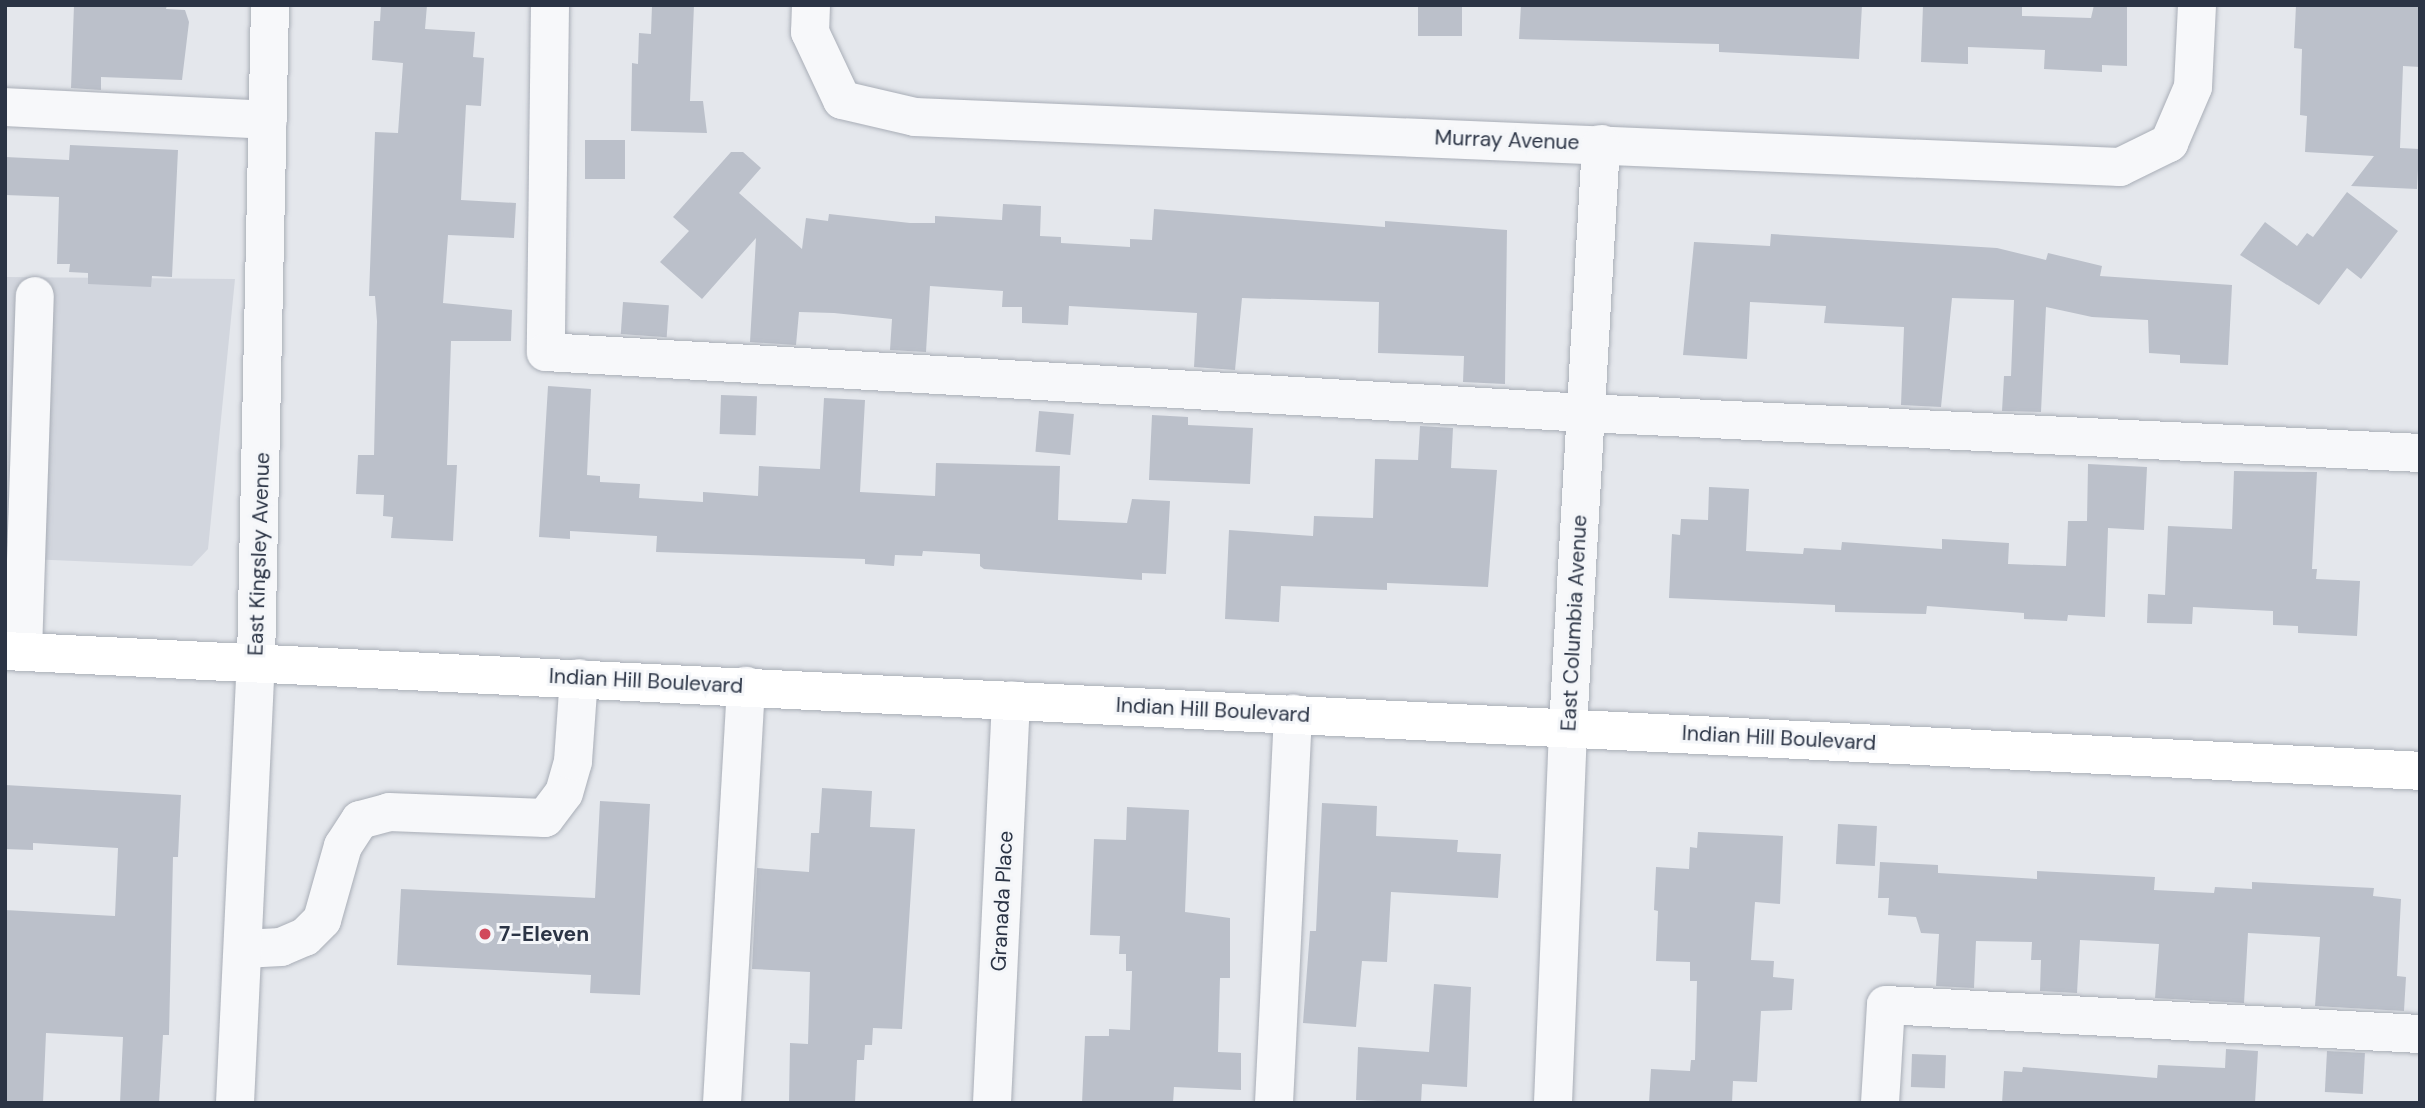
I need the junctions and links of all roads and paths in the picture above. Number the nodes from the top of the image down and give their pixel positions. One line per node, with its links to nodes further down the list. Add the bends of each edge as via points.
1 (270, 5): 6 (street, East Kingsley Avenue)
2 (550, 5): 9 (street, via 546,352)
3 (811, 5): 7 (street, Murray Avenue, via 810,32 842,100 915,117)
4 (2197, 5): 7 (street, Murray Avenue, via 2193,87 2169,143 2120,167)
5 (5, 107): 6 (street)
6 (268, 120): 12 (street, East Kingsley Avenue)
7 (1601, 144): 9 (street, East Columbia Avenue)
8 (35, 296): 11 (street)
9 (1585, 413): 10 (street); 17 (street, East Columbia Avenue)
10 (2420, 453)
11 (14, 651): 12 (main road, Indian Hill Boulevard)
12 (256, 662): 13 (main road, Indian Hill Boulevard); 19 (street, East Kingsley Avenue)
13 (579, 678): 14 (main road, Indian Hill Boulevard); 19 (street, via 573,761 564,793 545,818 389,812 360,820 343,846 322,920 305,937 281,947)
14 (746, 686): 15 (main road, Indian Hill Boulevard); 22 (street)
15 (1011, 700): 16 (main road, Indian Hill Boulevard); 23 (street, Granada Place)
16 (1293, 713): 17 (main road, Indian Hill Boulevard); 24 (street)
17 (1567, 727): 18 (main road, Indian Hill Boulevard); 25 (street, East Columbia Avenue)
18 (2420, 771)
19 (243, 950): 21 (street, East Kingsley Avenue)
20 (2420, 1034): 26 (street, via 1886,1005)
21 (235, 1103)
22 (722, 1103)
23 (992, 1103)
24 (1274, 1103)
25 (1553, 1103)
26 (1880, 1103)

